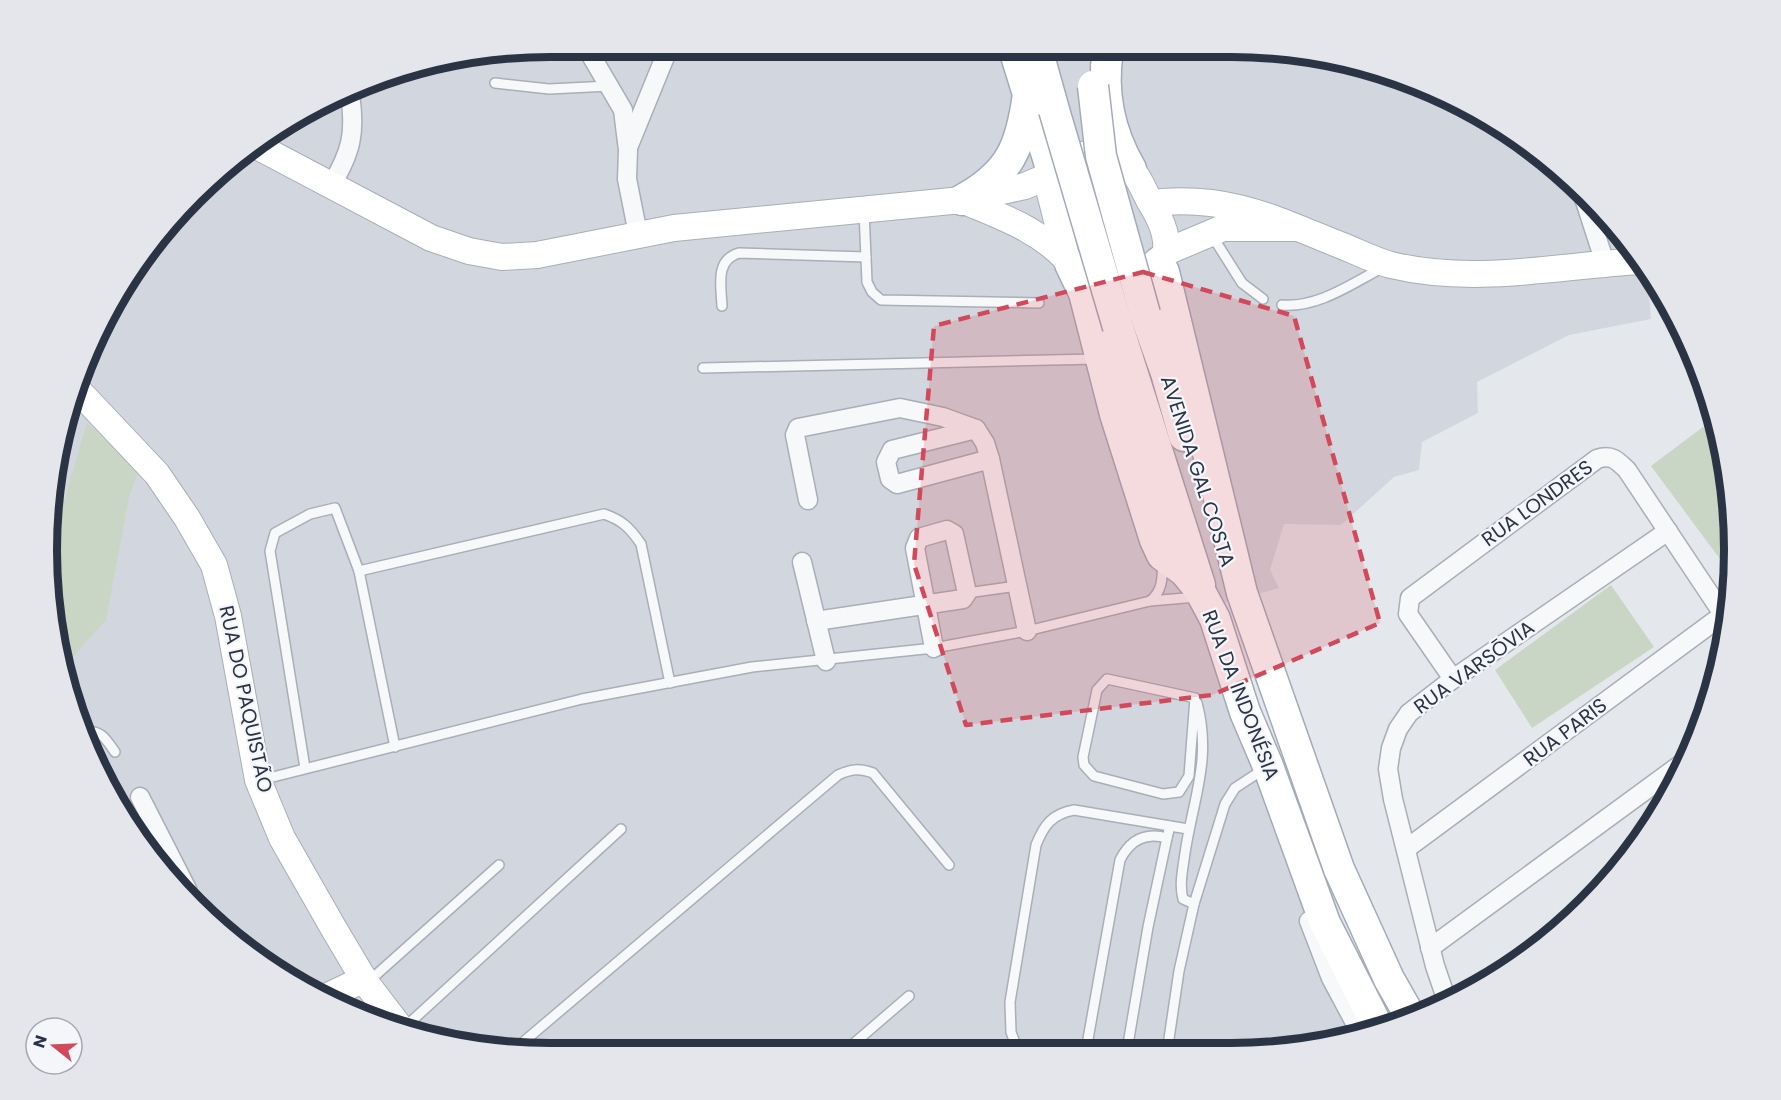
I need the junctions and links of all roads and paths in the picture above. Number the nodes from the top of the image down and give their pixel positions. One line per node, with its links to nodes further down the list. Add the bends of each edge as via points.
1 (592, 57): 8 (street)
2 (665, 57): 12 (street)
3 (1016, 57): 9 (main road)
4 (1039, 57): 48 (main road, bridge, via 1118,327)
5 (1096, 57): 47 (main road, AVENIDA GAL COSTA, bridge, via 1093,86 1101,156 1200,491 1222,555)
6 (1107, 57): 14 (main road, AVENIDA GAL COSTA, via 1107,114)
7 (495, 83): 8 (lane, via 549,88)
8 (610, 86): 12 (street, via 623,110)
9 (1028, 94): 15 (main road); 18 (main road, via 1021,137 1007,164 982,189)
10 (350, 100): 17 (street, via 348,158)
11 (263, 149): 16 (main road)
12 (628, 150): 24 (street, via 627,179)
13 (253, 157): 16 (main road)
14 (1131, 169): 15 (main road, via 1111,156 1078,153); 19 (main road, AVENIDA GAL COSTA)
15 (1048, 171): 18 (main road, via 1025,186); 27 (main road)
16 (306, 172): 17 (main road)
17 (331, 186): 24 (main road, via 431,238 502,257 537,255)
18 (962, 200): 20 (main road); 27 (main road, via 1031,231)
19 (1151, 203): 22 (main road, via 1197,201 1231,205 1270,216); 26 (main road, AVENIDA GAL COSTA, via 1164,230)
20 (864, 208): 24 (main road); 25 (lane)
21 (1588, 209): 29 (street)
22 (1294, 228): 23 (main road, via 1239,226); 30 (main road)
23 (1210, 232): 26 (main road); 31 (lane, via 1242,283)
24 (638, 234)
25 (866, 257): 32 (lane, via 867,282 881,300); 34 (lane, via 730,255 720,275)
26 (1163, 257): 27 (main road, via 1130,275 1117,277 1093,274); 47 (main road, AVENIDA GAL COSTA)
27 (1069, 262): 35 (main road, via 1084,293)
28 (1630, 262): 29 (main road)
29 (1605, 263): 30 (main road, via 1484,276 1437,274)
30 (1389, 264): 33 (lane, via 1320,300)
31 (1263, 298)
32 (1039, 303)
33 (1282, 305)
34 (722, 306)
35 (1102, 359): 36 (lane); 42 (main road, via 1141,497)
36 (704, 368)
37 (82, 395): 66 (main road, RUA DO PAQUISTÃO, via 156,474 214,565 228,616)
38 (976, 429): 39 (street); 39 (street, via 892,450 886,462 890,479 897,484); 40 (street, via 943,417 890,408 798,428 795,435)
39 (990, 459): 45 (street)
40 (808, 500)
41 (1668, 531): 51 (street, RUA LONDRES); 57 (street, RUA VARSŌVIA); 57 (street, RUA LONDRES, via 1627,470 1615,458 1597,459 1410,598 1408,614)
42 (1162, 555): 48 (main road, RUA DA INDONÉSIA, via 1184,571); 49 (lane, via 1160,588)
43 (802, 562): 52 (street)
44 (359, 571): 58 (lane, via 604,514 618,519 631,529 640,544); 61 (lane); 64 (lane, via 335,508 310,514 275,533 270,551)
45 (1017, 586): 46 (lane); 54 (street)
46 (967, 593): 50 (street, via 963,599); 50 (street, via 954,534 942,531 919,538 915,548)
47 (1242, 593): 83 (main road, RUA DA INDONÉSIA, via 1347,890)
48 (1204, 596): 49 (lane); 63 (main road, RUA DA INDONÉSIA)
49 (1150, 601): 54 (lane)
50 (928, 605): 52 (street); 55 (street)
51 (1720, 609)
52 (816, 621): 56 (street)
53 (1719, 622): 72 (street, RUA PARIS)
54 (1027, 631): 55 (lane)
55 (934, 648): 56 (lane)
56 (826, 661): 58 (lane, via 752,668)
57 (1453, 679): 72 (street, RUA VARSŌVIA, via 1409,713 1391,748 1393,799)
58 (670, 683): 61 (lane, via 582,699)
59 (1195, 698): 59 (lane, via 1114,679 1101,683 1083,757 1088,771 1094,776 1163,794 1179,792 1189,776); 70 (lane, via 1204,744 1200,783)
60 (92, 731): 62 (lane, via 104,735)
61 (395, 747): 64 (lane)
62 (115, 752)
63 (1268, 766): 76 (lane, via 1227,798); 85 (main road, RUA DA INDONÉSIA, via 1325,923)
64 (305, 768): 66 (lane)
65 (1671, 771): 78 (street)
66 (258, 780): 79 (main road, RUA DO PAQUISTÃO, via 282,838)
67 (140, 797): 75 (street)
68 (1170, 826): 70 (lane); 71 (lane); 90 (lane, via 1074,810 1061,812 1042,829 1010,1002)
69 (621, 829): 86 (lane)
70 (1188, 829): 76 (lane, via 1181,889 1184,899)
71 (1167, 838): 91 (lane, via 1138,838 1120,860); 92 (lane)
72 (1406, 849): 78 (street, RUA VARSŌVIA)
73 (499, 864): 79 (lane)
74 (949, 865): 88 (lane, via 873,773 849,770 838,775)
75 (181, 877)
76 (1194, 904): 93 (lane)
77 (1309, 921): 87 (street, via 1331,978)
78 (1430, 948): 81 (street, RUA VARSŌVIA)
79 (365, 981): 80 (main road); 84 (main road, RUA DO PAQUISTÃO)
80 (335, 993)
81 (1445, 994)
82 (909, 996): 89 (lane)
83 (1407, 1010)
84 (395, 1018)
85 (1375, 1021)
86 (408, 1022)
87 (1357, 1027)
88 (523, 1042)
89 (853, 1043)
90 (1015, 1043)
91 (1090, 1043)
92 (1128, 1043)
93 (1168, 1043)

